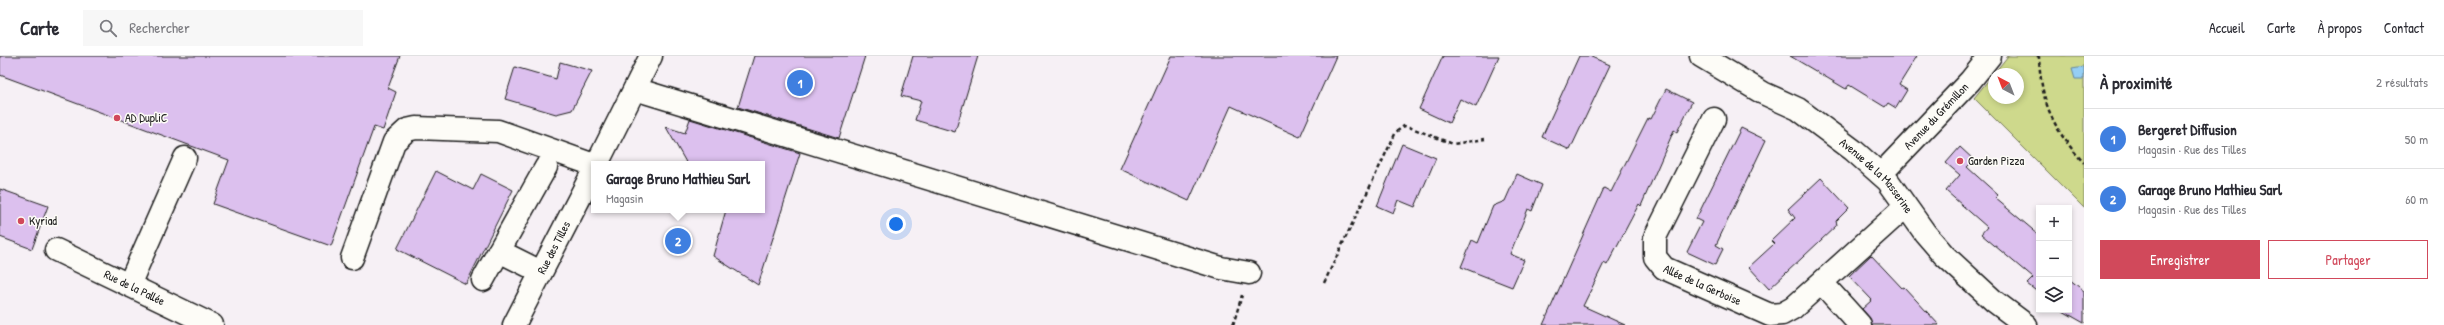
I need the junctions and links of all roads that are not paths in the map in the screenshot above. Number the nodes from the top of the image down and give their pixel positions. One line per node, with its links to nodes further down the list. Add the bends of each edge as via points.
1 (651, 56): 4 (street)
2 (1702, 56): 10 (street, Avenue de la Masserine, via 1764,93 1798,109 1823,126)
3 (1990, 56): 10 (street, Avenue du Grémillon, via 1970,81)
4 (635, 89): 7 (street); 17 (street, via 1221,268)
5 (1714, 118): 19 (street, Allée de la Gerboise, via 1655,237 1655,257 1664,268 1770,315 1782,314 1793,308)
6 (185, 158): 20 (street)
7 (599, 161)
8 (591, 164): 15 (street, via 498,131 416,128 407,130 394,142)
9 (546, 166): 14 (street)
10 (1881, 174): 12 (street, Avenue de la Masserine)
11 (591, 176): 16 (street, Rue des Tilles)
12 (1905, 207): 19 (street, Allée de la Gerboise); 24 (street, Avenue de la Masserine, via 1950,260)
13 (56, 250): 20 (street, Rue de la Pallée)
14 (499, 251): 16 (street); 18 (street)
15 (352, 258)
16 (541, 272): 22 (street, Rue des Tilles)
17 (1249, 273)
18 (483, 280)
19 (1822, 283): 23 (street)
20 (129, 285): 21 (street, Rue de la Pallée)
21 (212, 325)
22 (514, 325)
23 (1860, 325)
24 (2026, 325)

